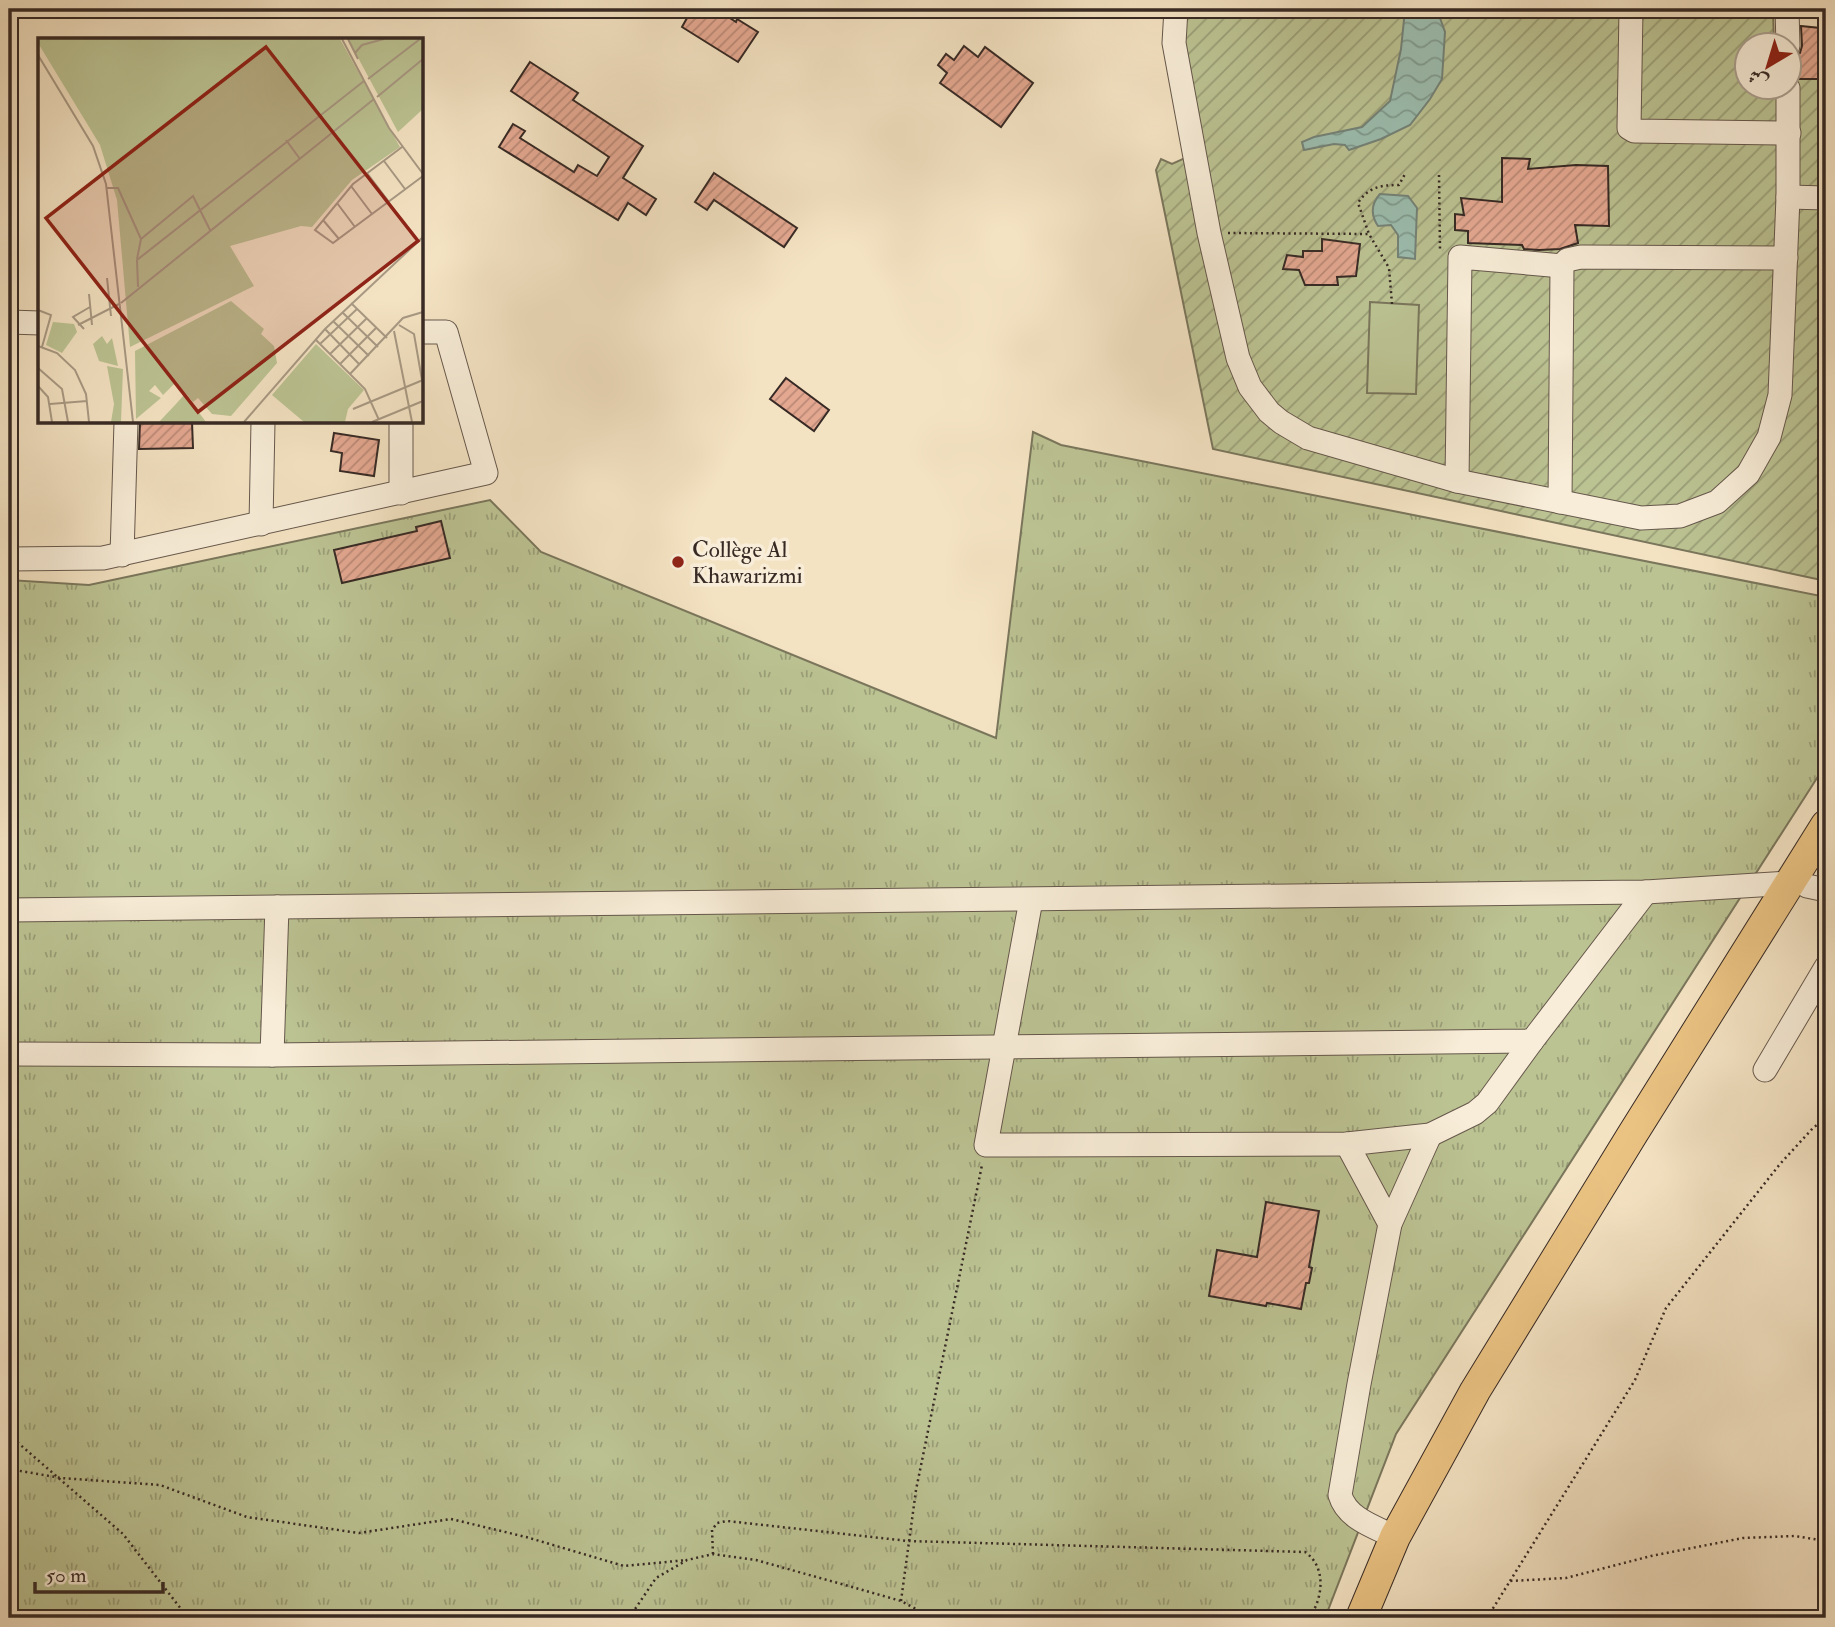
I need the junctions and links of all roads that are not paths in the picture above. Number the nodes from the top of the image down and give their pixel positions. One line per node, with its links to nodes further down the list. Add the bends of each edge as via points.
1 (1176, 9): 17 (street, via 1174,43 1209,233 1238,358 1250,387 1269,412 1308,438)
2 (1630, 9): 6 (street, via 1629,128)
3 (1787, 9): 4 (street)
4 (1788, 32)
5 (1788, 102): 6 (street)
6 (1789, 133): 7 (street)
7 (1788, 197): 8 (street); 9 (street)
8 (1826, 198)
9 (1786, 258): 10 (street, via 1581,257); 19 (street, via 1780,395 1769,437 1748,474 1717,502 1680,516 1641,518)
10 (1562, 266): 17 (street, via 1460,257); 19 (street)
11 (9, 322): 12 (street)
12 (38, 323)
13 (424, 332): 18 (street, via 446,332 486,473)
14 (126, 424): 21 (street)
15 (263, 424): 20 (street)
16 (401, 424): 18 (street)
17 (1457, 481): 19 (street)
18 (401, 493): 20 (street)
19 (1560, 502)
20 (261, 524): 21 (street)
21 (122, 555): 22 (street)
22 (9, 559)
23 (1826, 825): 25 (main road)
24 (1826, 855): 25 (main road)
25 (1808, 886): 26 (street); 39 (main road, via 1490,1365); 41 (main road, via 1519,1346 1432,1500)
26 (1646, 892): 27 (street); 31 (street)
27 (1031, 900): 28 (street); 32 (street)
28 (277, 907): 29 (street); 34 (street)
29 (9, 911)
30 (1826, 967): 35 (street)
31 (1532, 1041): 32 (street); 36 (street, via 1487,1103)
32 (1005, 1048): 34 (street); 37 (street, via 986,1145)
33 (9, 1054): 34 (street)
34 (272, 1055)
35 (1765, 1070)
36 (1430, 1135): 37 (street); 38 (street)
37 (1346, 1144): 38 (street)
38 (1391, 1224): 39 (street, via 1340,1495 1355,1516)
39 (1395, 1537): 40 (main road)
40 (1361, 1618)
41 (1378, 1618)

